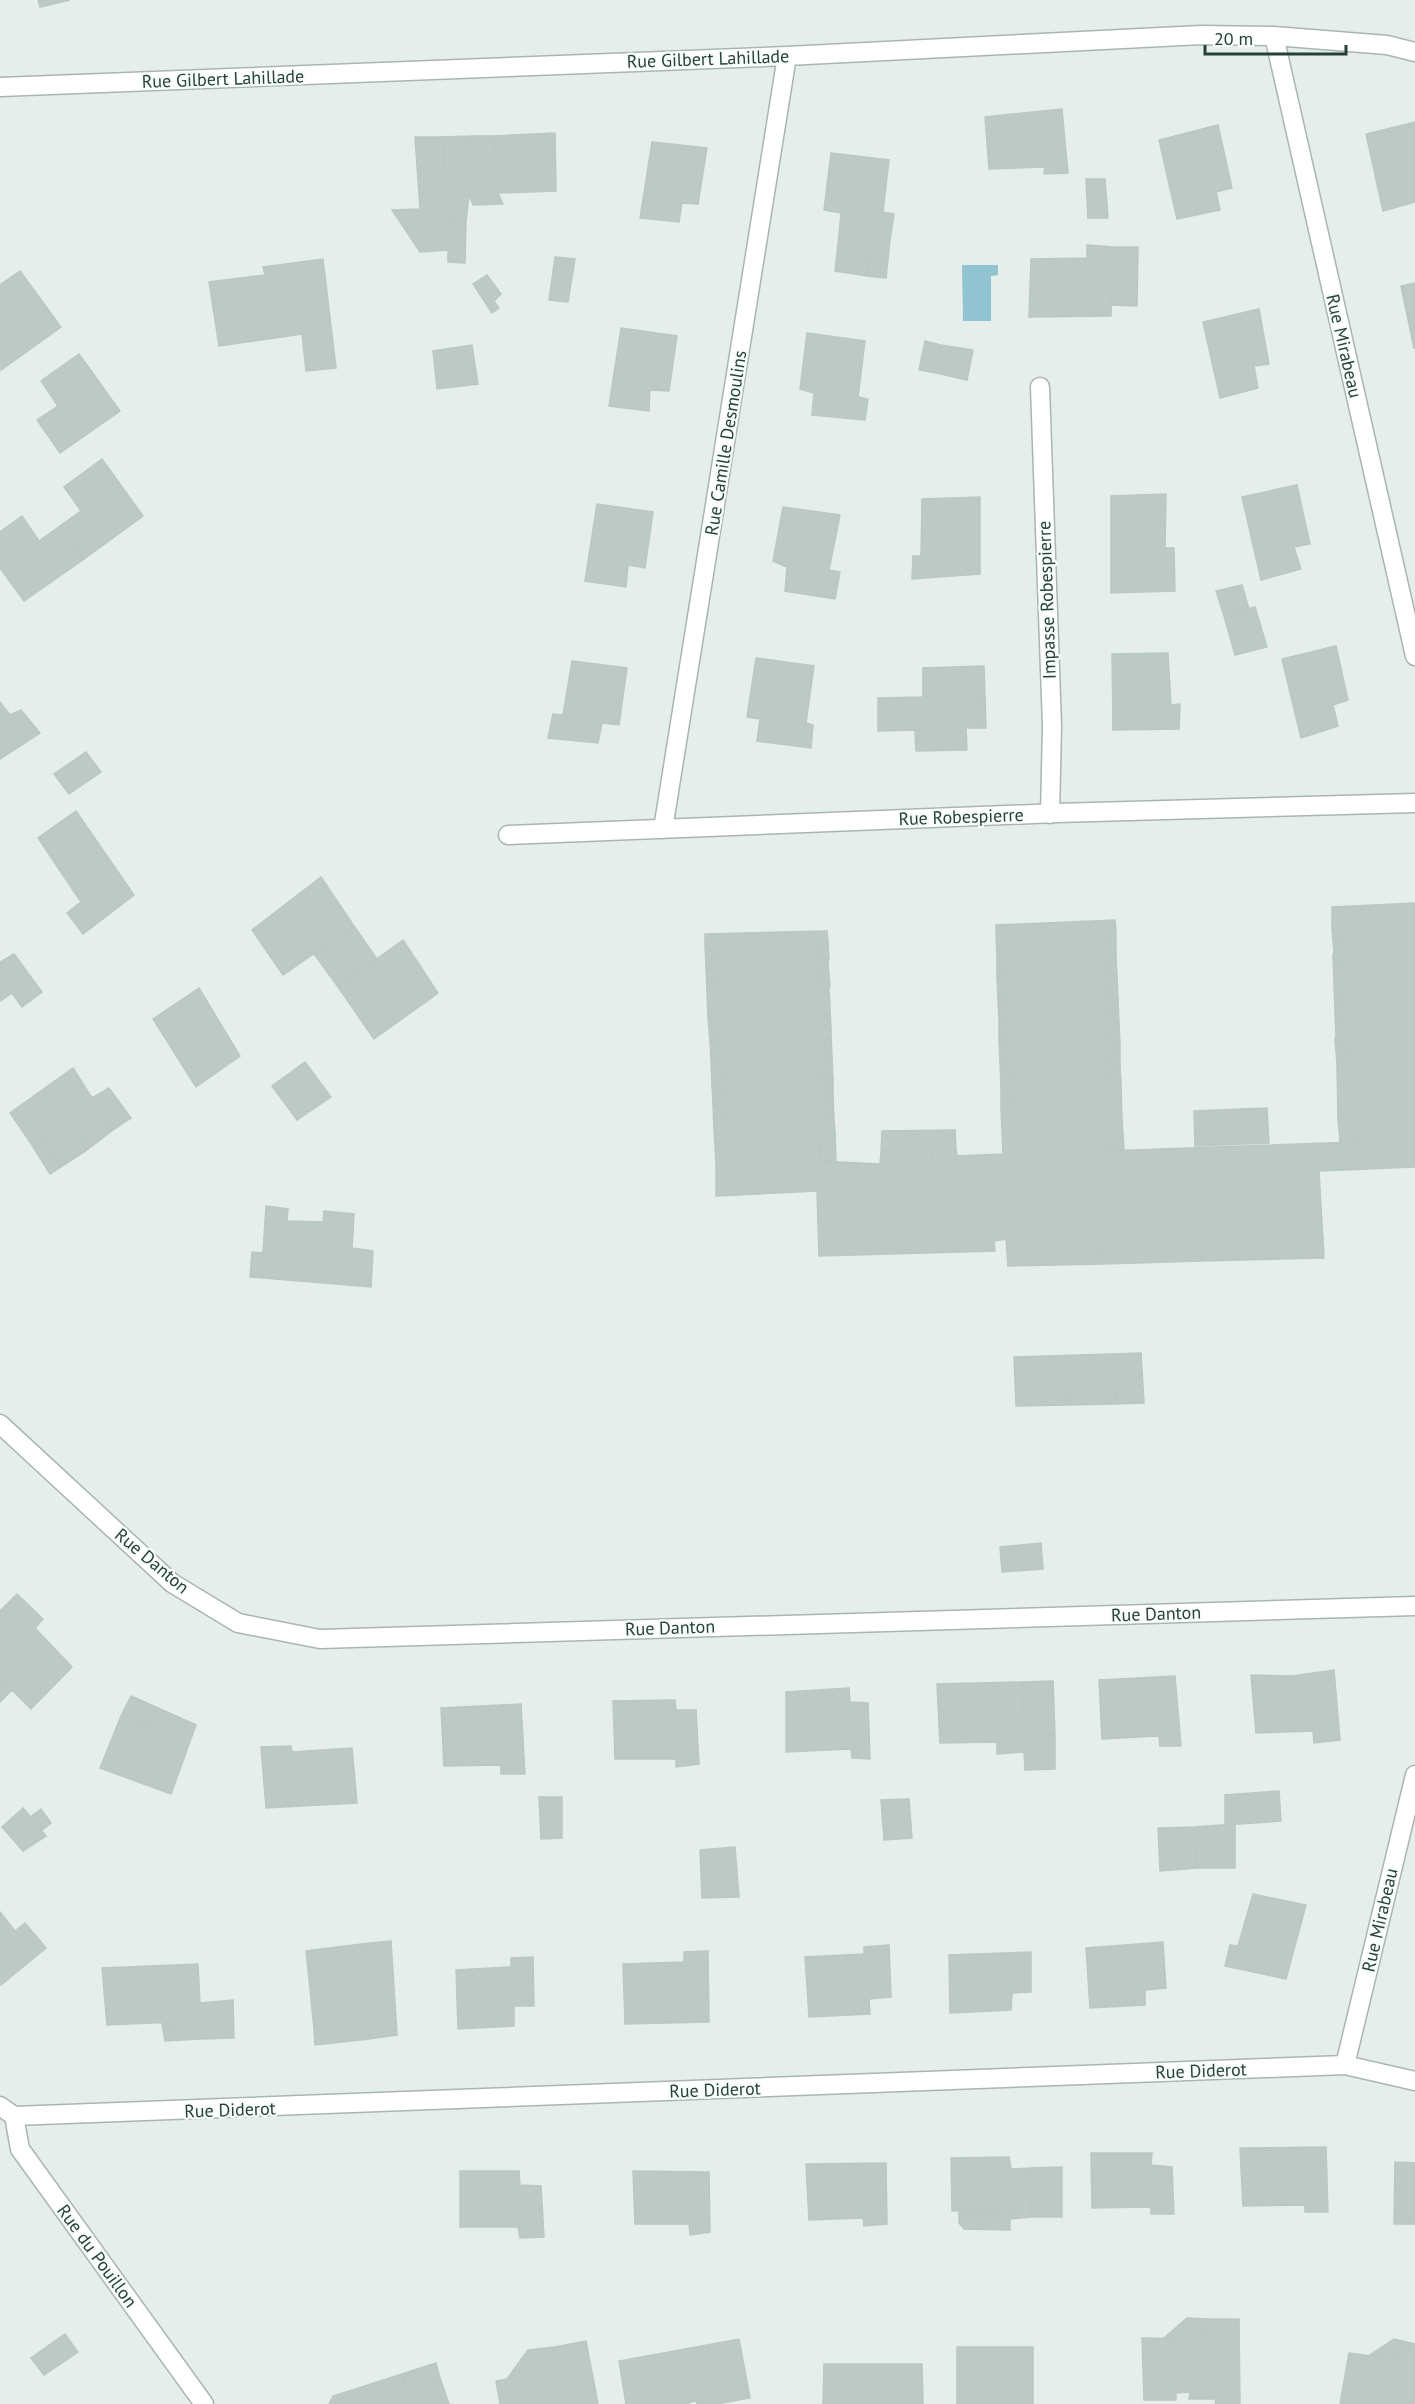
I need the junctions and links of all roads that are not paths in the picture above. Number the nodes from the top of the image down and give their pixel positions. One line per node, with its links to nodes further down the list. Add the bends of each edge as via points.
1 (1274, 36): 2 (street, Rue Gilbert Lahillade, via 1387,45); 3 (street, Rue Gilbert Lahillade, via 1167,36); 6 (street, Rue Mirabeau)
2 (1415, 52)
3 (787, 56): 4 (street, Rue Gilbert Lahillade); 9 (street, Rue Camille Desmoulins)
4 (0, 87)
5 (1040, 387): 8 (street, Impasse Robespierre, via 1052,726)
6 (1415, 656)
7 (1415, 803): 8 (street, Rue Robespierre)
8 (1050, 814): 9 (street, Rue Robespierre)
9 (663, 829): 10 (street, Rue Robespierre)
10 (508, 835)
11 (0, 1424): 12 (street, Rue Danton, via 172,1583 238,1623 320,1639)
12 (1415, 1606)
13 (1415, 1775): 14 (street, Rue Mirabeau)
14 (1345, 2065): 15 (street, Rue Diderot); 16 (street, Rue Diderot)
15 (1415, 2081)
16 (7, 2111): 17 (street, Rue du Pouillon, via 20,2148)
17 (204, 2404)

